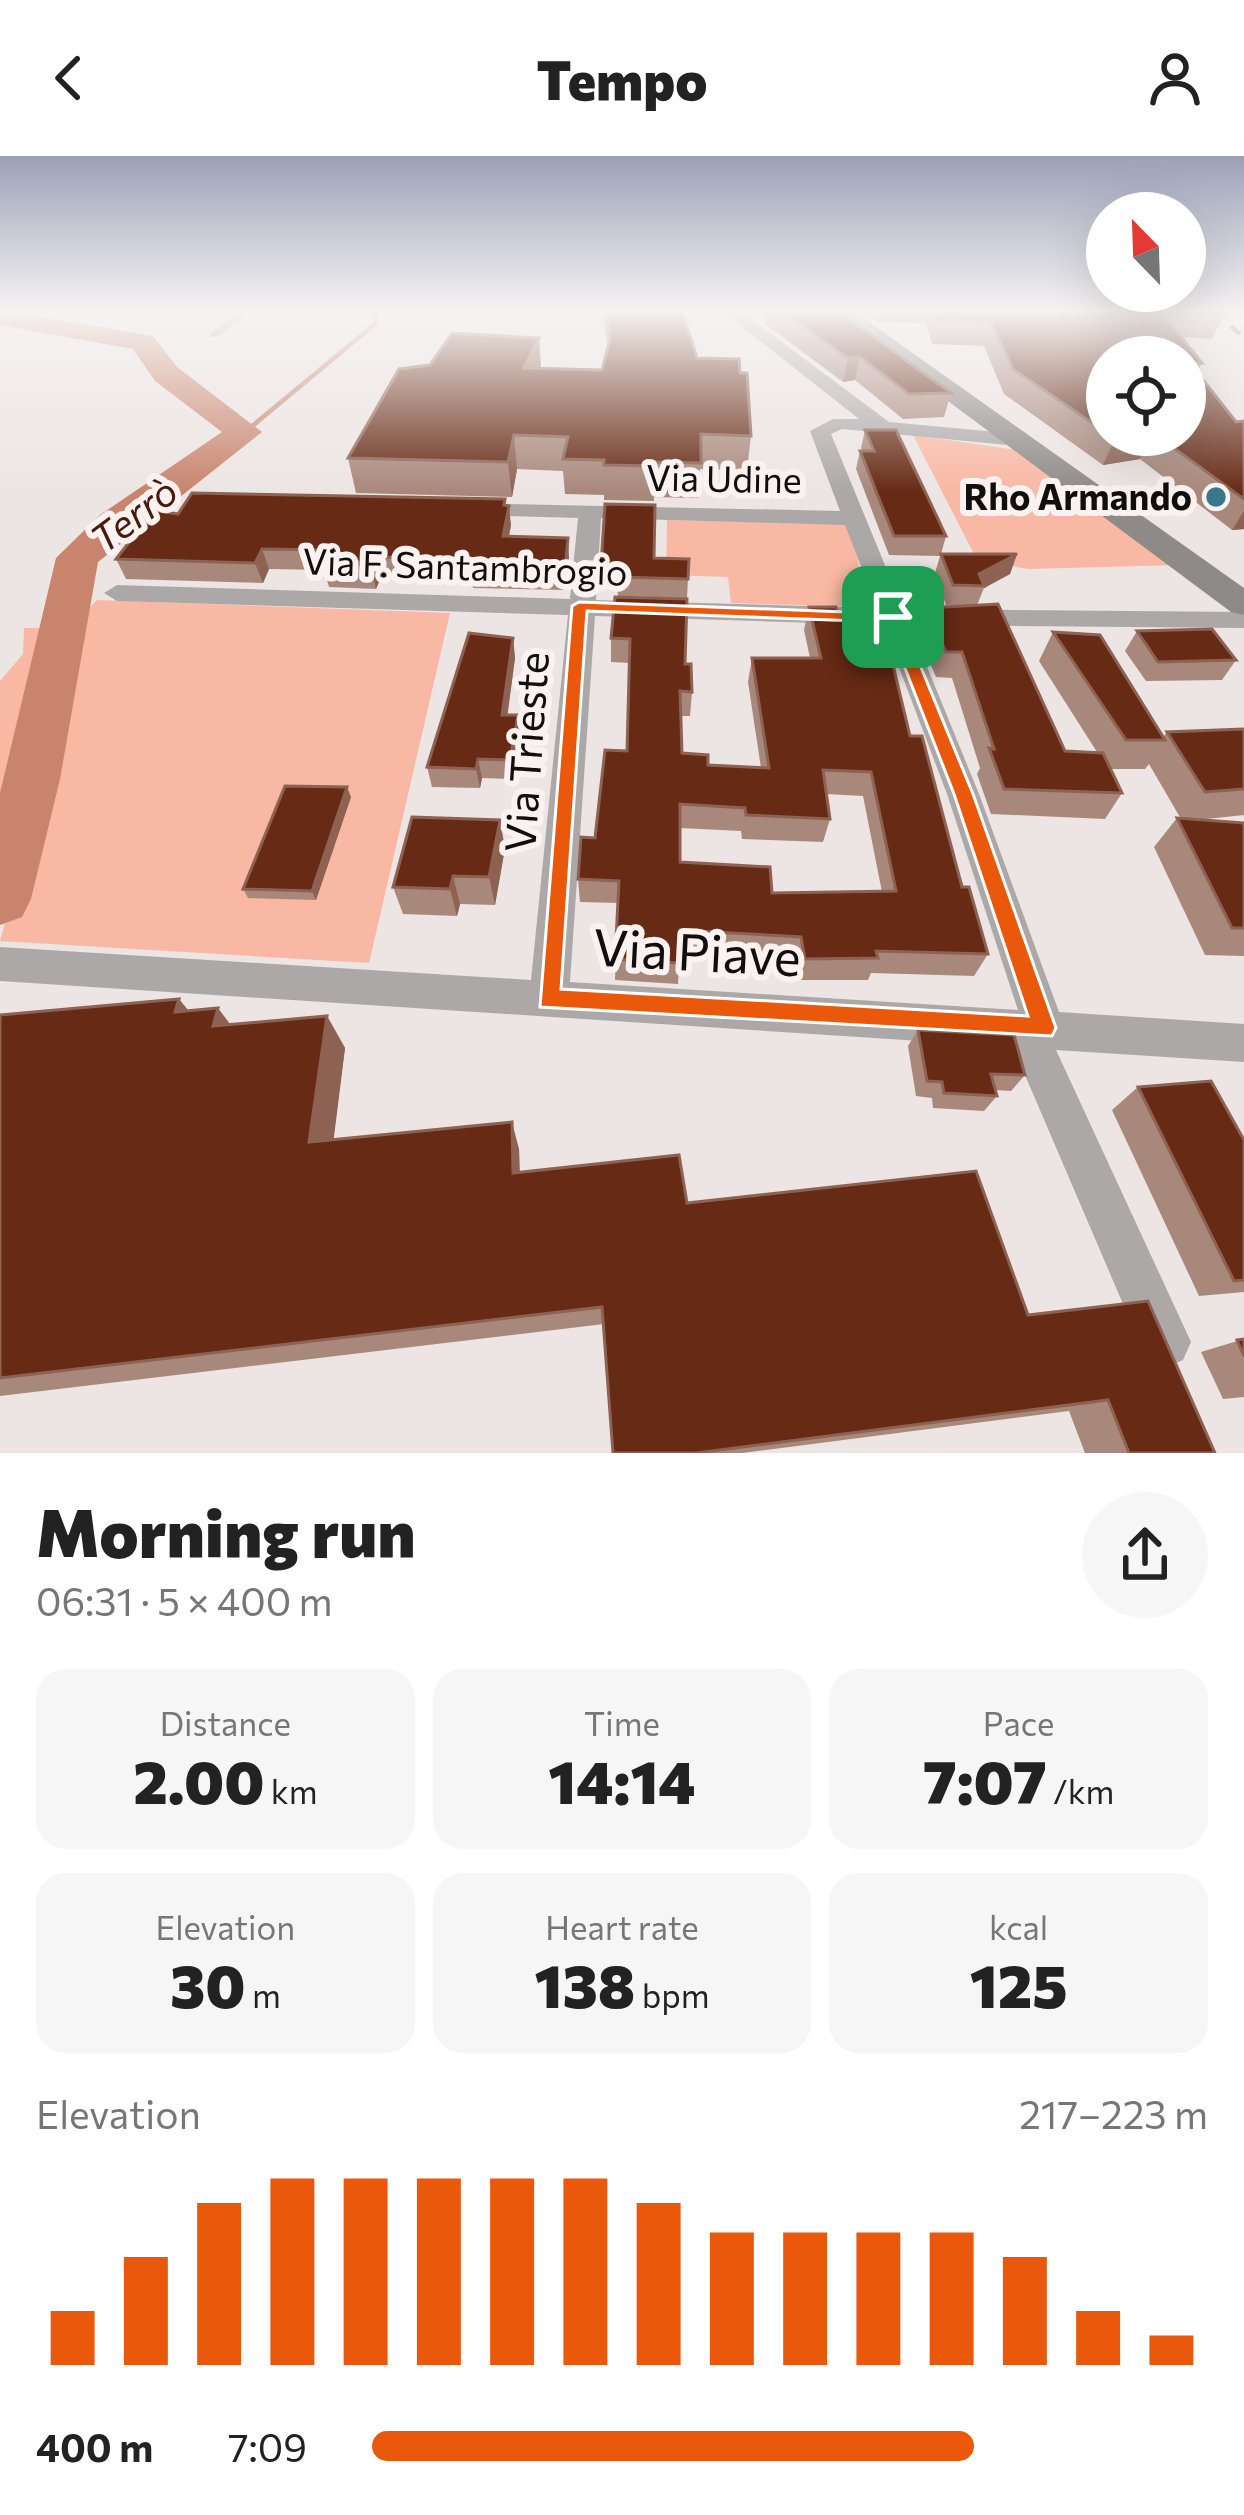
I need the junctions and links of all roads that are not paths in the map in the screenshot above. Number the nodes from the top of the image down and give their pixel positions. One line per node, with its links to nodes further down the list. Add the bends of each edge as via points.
1 (803, 371): 3 (street)
2 (921, 371): 4 (street)
3 (884, 427): 4 (street); 7 (street, via 820,428)
4 (1019, 440): 9 (street)
5 (447, 508): 6 (street, Via Udine)
6 (590, 512): 7 (street, Via Udine); 10 (street, Via Trieste)
7 (855, 518): 11 (street)
8 (117, 593): 10 (street, Via F. Santambrogio)
9 (1244, 604)
10 (579, 606): 11 (street, Via F. Santambrogio); 14 (street, Via Trieste)
11 (893, 617): 12 (street, Via F. Santambrogio); 15 (street, via 964,794)
12 (1244, 620)
13 (13, 965): 14 (street, Via Piave)
14 (549, 999): 15 (street, Via Piave)
15 (1034, 1028): 16 (street, Via Piave); 17 (street)
16 (1244, 1043)
17 (1186, 1390)

